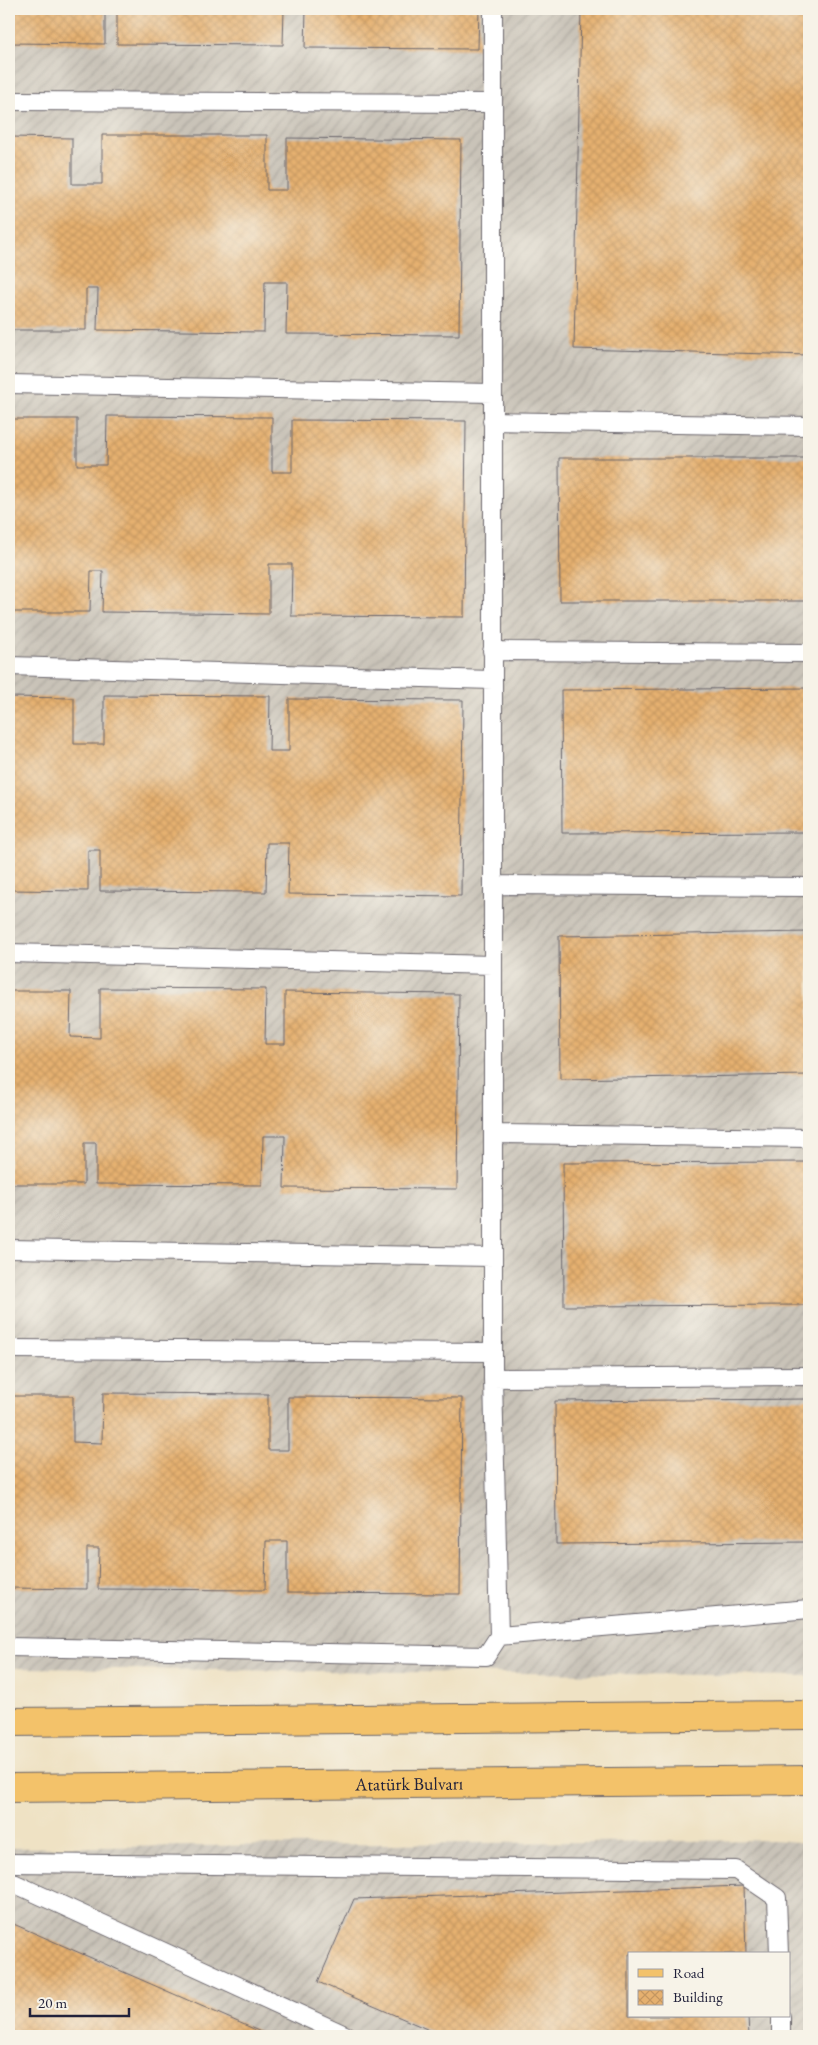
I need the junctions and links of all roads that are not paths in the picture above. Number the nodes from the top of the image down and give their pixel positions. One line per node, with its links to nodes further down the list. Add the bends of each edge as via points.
1 (493, 9): 3 (lane)
2 (9, 101): 3 (lane)
3 (492, 103): 5 (lane)
4 (9, 384): 5 (lane)
5 (492, 392): 6 (lane)
6 (492, 420): 7 (lane); 8 (lane)
7 (809, 426)
8 (492, 651): 9 (lane); 11 (lane)
9 (809, 653)
10 (9, 666): 11 (lane)
11 (492, 680): 12 (lane)
12 (493, 885): 13 (lane); 15 (lane)
13 (809, 887)
14 (9, 952): 15 (lane)
15 (493, 965): 16 (lane)
16 (493, 1134): 17 (lane); 19 (lane)
17 (809, 1138)
18 (9, 1249): 19 (lane)
19 (493, 1256): 21 (lane)
20 (9, 1349): 21 (lane)
21 (493, 1352): 23 (lane)
22 (809, 1376): 23 (lane)
23 (493, 1378): 25 (lane)
24 (809, 1608): 25 (lane)
25 (499, 1636): 26 (lane, via 486,1656)
26 (9, 1647)
27 (809, 1715): 28 (main road)
28 (9, 1722)
29 (809, 1780): 30 (main road, Atatürk Bulvarı)
30 (9, 1788)
31 (9, 1863): 33 (lane, via 736,1870 777,1898)
32 (9, 1881): 35 (lane)
33 (779, 1952)
34 (782, 2018): 36 (lane)
35 (347, 2036)
36 (781, 2036)

